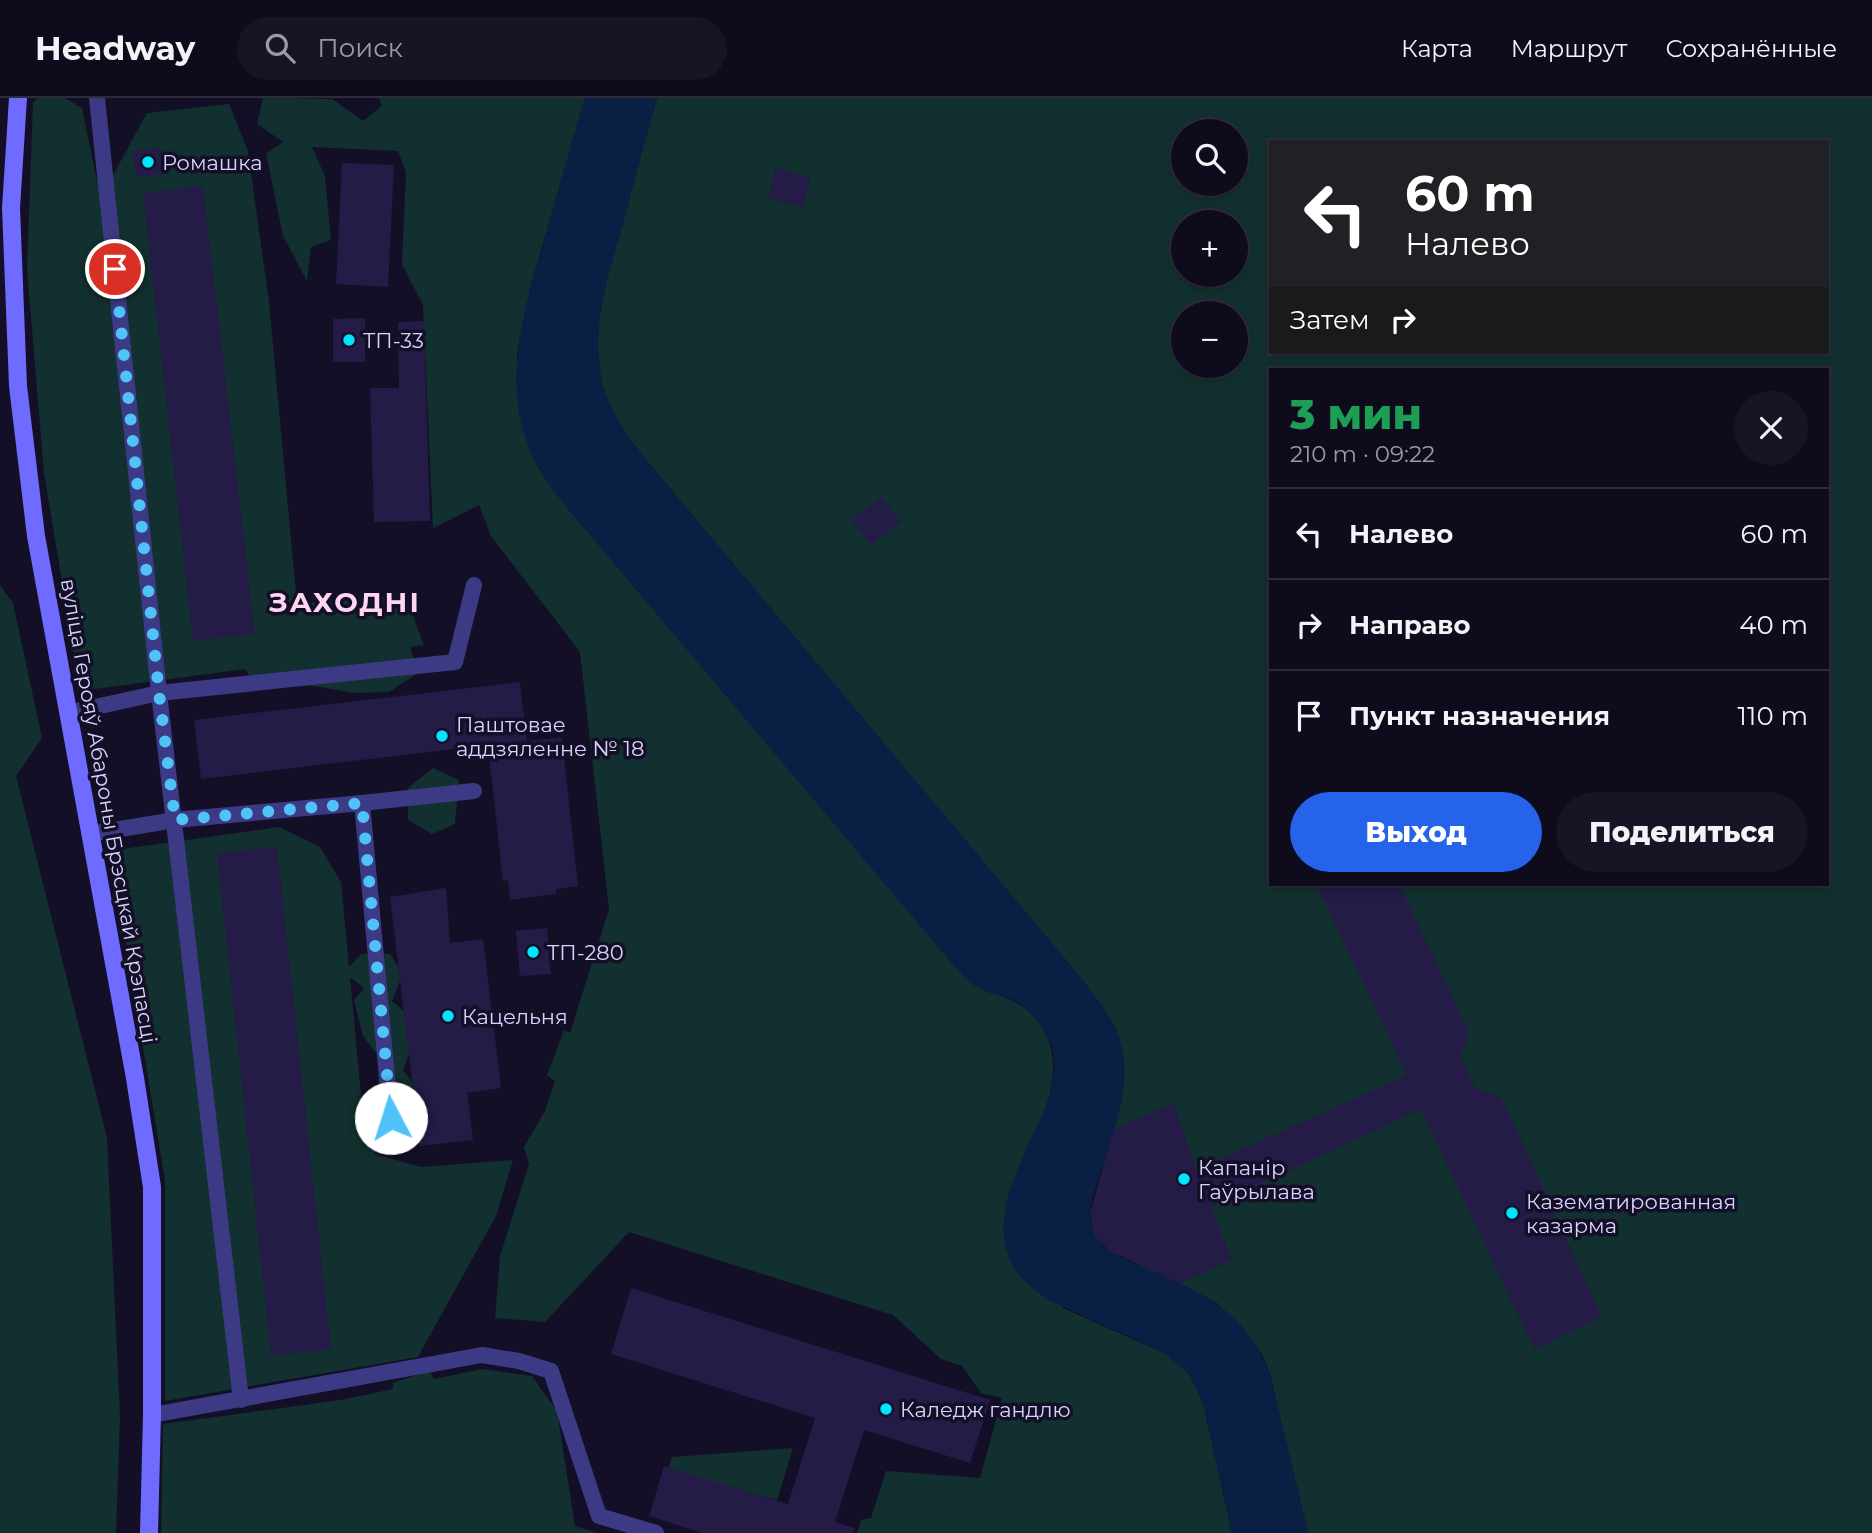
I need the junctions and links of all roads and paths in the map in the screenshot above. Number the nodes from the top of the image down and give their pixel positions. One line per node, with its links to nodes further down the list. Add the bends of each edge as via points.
1 (18, 98): 5 (main road, вуліца Герояў Абароны Брэсцкай Крэпасці, via 11,208 18,386 36,536)
2 (97, 98): 4 (lane)
3 (474, 585): 4 (lane, via 455,662)
4 (159, 693): 5 (lane); 8 (lane)
5 (68, 713): 9 (main road, вуліца Герояў Абароны Брэсцкай Крэпасці)
6 (474, 790): 7 (lane)
7 (362, 803): 8 (lane); 10 (lane)
8 (175, 820): 9 (lane); 11 (lane)
9 (90, 834): 12 (main road, вуліца Герояў Абароны Брэсцкай Крэпасці, via 152,1187)
10 (393, 1144)
11 (241, 1400): 12 (lane); 14 (lane, via 482,1355 551,1371 600,1516)
12 (152, 1415): 13 (main road, вуліца Герояў Абароны Брэсцкай Крэпасці)
13 (149, 1533)
14 (656, 1533)

